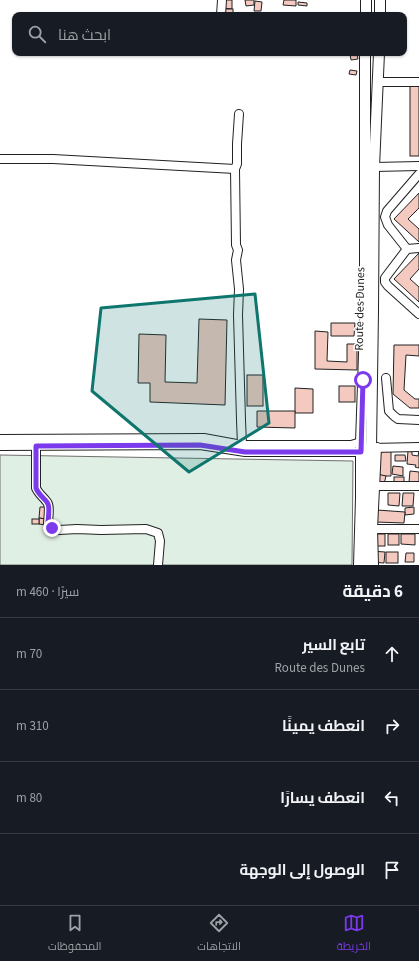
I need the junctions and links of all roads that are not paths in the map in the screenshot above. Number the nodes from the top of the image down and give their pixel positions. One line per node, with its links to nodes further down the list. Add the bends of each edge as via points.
1 (222, 0): 4 (street)
2 (366, 0): 5 (main road)
3 (380, 0): 6 (main road)
4 (222, 12)
5 (366, 12)
6 (380, 12)
7 (365, 56): 26 (main road, Route des Dunes, via 365,318)
8 (379, 56): 9 (main road, Route des Dunes)
9 (378, 82): 10 (street); 14 (main road, Route des Dunes)
10 (419, 82)
11 (239, 114): 15 (street)
12 (0, 159): 15 (street, via 53,159)
13 (419, 166): 14 (street)
14 (374, 167): 27 (main road, Route des Dunes)
15 (235, 169): 23 (street)
16 (419, 174): 18 (street, via 387,211 386,217 388,225)
17 (419, 248): 18 (street)
18 (407, 249): 19 (street, via 385,278 388,286)
19 (419, 314)
20 (386, 378): 21 (street, via 389,410 398,419)
21 (419, 420)
22 (0, 439): 23 (street, via 204,438)
23 (242, 445): 26 (street)
24 (0, 446): 25 (street)
25 (36, 446): 26 (street, via 200,445 245,452); 33 (street, via 36,488 48,505 48,524 52,528 146,529 158,533)
26 (361, 447): 34 (main road, Route des Dunes)
27 (374, 447): 28 (street); 29 (street); 35 (main road, Route des Dunes)
28 (419, 448)
29 (375, 486): 30 (street); 31 (street)
30 (419, 486)
31 (373, 529): 32 (street); 36 (street)
32 (419, 529)
33 (158, 565)
34 (359, 565)
35 (366, 565)
36 (374, 565)

